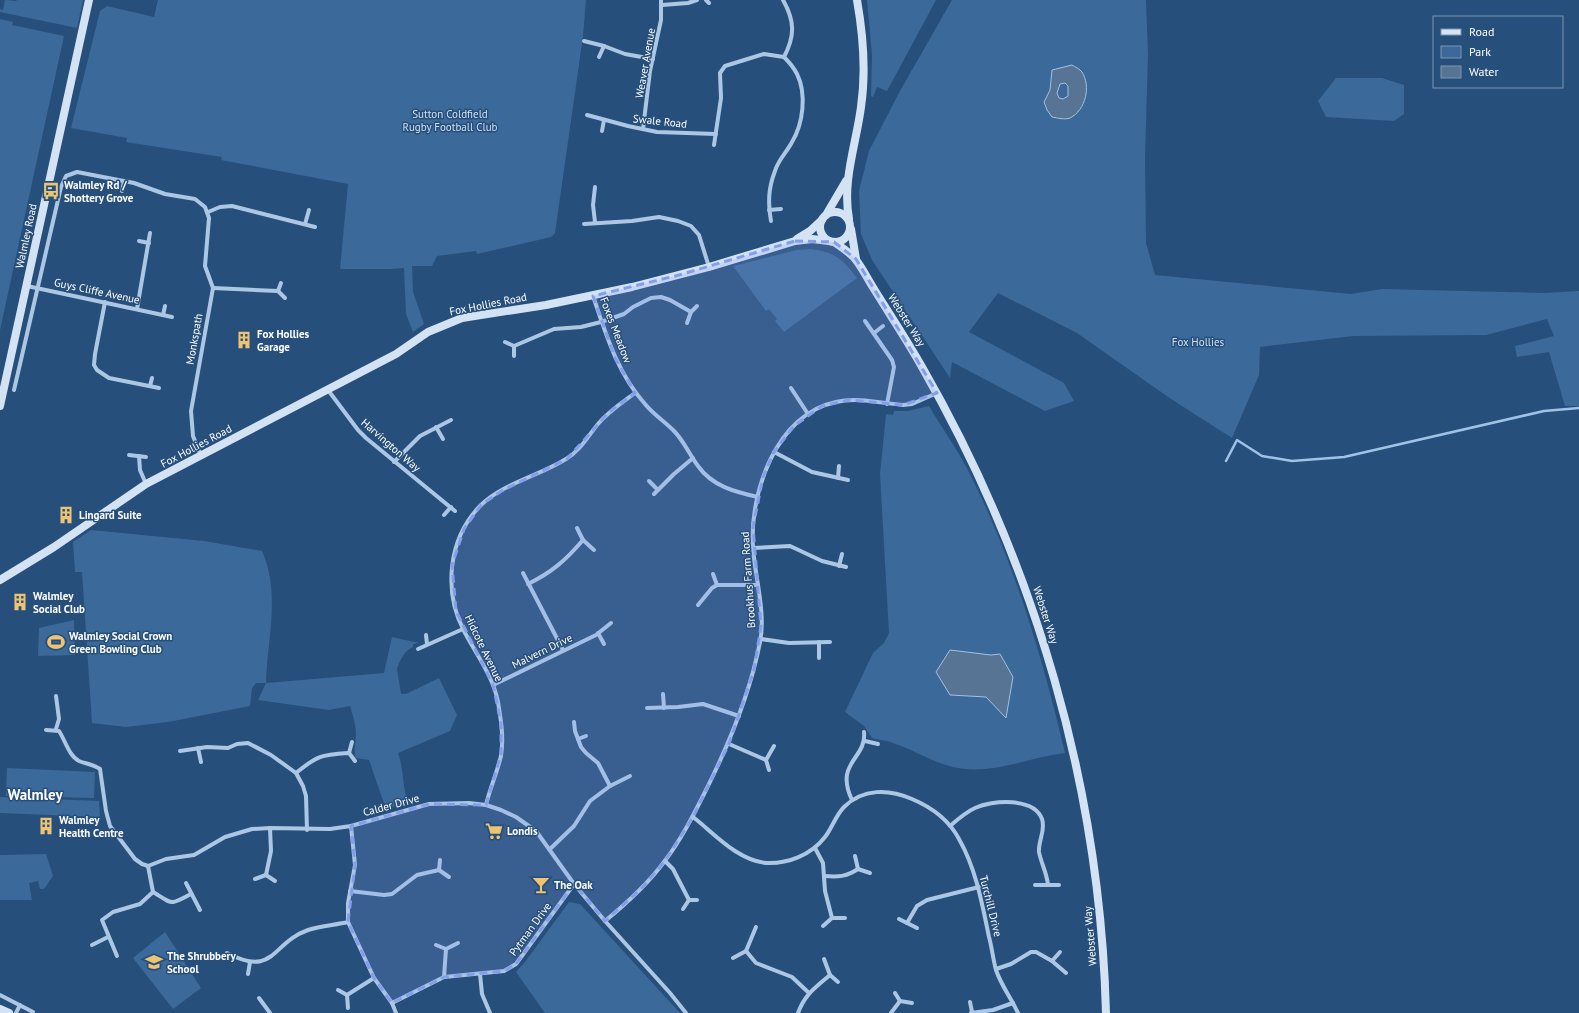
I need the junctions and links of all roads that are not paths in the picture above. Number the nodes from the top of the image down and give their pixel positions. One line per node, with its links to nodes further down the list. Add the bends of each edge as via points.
1 (89, 0): 40 (street, Walmley Road)
2 (697, 0): 5 (street, via 688,3)
3 (783, 0): 9 (street, via 794,27 791,45)
4 (857, 0): 17 (street, via 863,57 861,106)
5 (661, 2): 10 (street, Weaver Avenue, via 661,20)
6 (584, 41): 7 (street)
7 (604, 46): 8 (street); 10 (street, via 626,54)
8 (600, 57)
9 (784, 57): 15 (street, via 764,54 725,66 720,73 721,98); 23 (street, via 799,77 801,117 792,142 775,170 768,196)
10 (653, 59): 13 (street, Weaver Avenue)
11 (587, 115): 12 (street, Swale Road)
12 (604, 120): 13 (street, Swale Road); 14 (street)
13 (643, 129): 15 (street, Swale Road, via 657,132)
14 (602, 131)
15 (716, 134): 16 (street)
16 (714, 145)
17 (847, 179): 25 (street, Fox Hollies Road); 28 (street, Webster Way)
18 (124, 181): 20 (street); 24 (street, via 165,194 195,199 202,203); 41 (street, via 77,172 70,173 63,179)
19 (595, 187): 27 (street)
20 (122, 191)
21 (781, 208): 23 (street)
22 (309, 210): 29 (street)
23 (769, 210): 26 (street)
24 (208, 212): 29 (street, via 232,206); 42 (street, via 205,266)
25 (824, 217): 28 (street, via 838,212 844,214); 34 (street, Fox Hollies Road); 35 (street, via 821,232)
26 (771, 221)
27 (595, 222): 30 (street); 38 (street, via 632,221 659,216 678,221 696,230)
28 (850, 223): 35 (street, via 849,234 844,239); 37 (street, Webster Way)
29 (305, 224): 31 (street)
30 (584, 224)
31 (315, 227)
32 (150, 234): 36 (street)
33 (139, 241): 36 (street)
34 (795, 241): 35 (street, Fox Hollies Road); 38 (street, Fox Hollies Road)
35 (832, 241): 37 (street, Webster Way)
36 (149, 242): 49 (street)
37 (856, 260): 70 (street, Webster Way)
38 (709, 267): 44 (street, Fox Hollies Road)
39 (281, 283): 43 (street)
40 (26, 286): 41 (street, Guys Cliffe Avenue); 61 (street, Walmley Road)
41 (38, 288): 46 (street, Guys Cliffe Avenue); 63 (street)
42 (213, 288): 43 (street); 80 (street, Monkspath, via 191,412 193,436)
43 (278, 291): 45 (street)
44 (593, 296): 54 (street, Foxes Meadow); 68 (street, Fox Hollies Road, via 454,320 428,332 396,354)
45 (285, 298)
46 (105, 302): 49 (street, Guys Cliffe Avenue); 64 (street, via 94,365 102,375 109,378)
47 (165, 306): 51 (street)
48 (697, 306): 50 (street)
49 (137, 309): 51 (street, Guys Cliffe Avenue)
50 (691, 312): 54 (street, via 670,300 661,297 651,298 633,306 624,314); 55 (street)
51 (163, 315): 52 (street, Guys Cliffe Avenue)
52 (172, 317)
53 (865, 321): 57 (street)
54 (601, 322): 59 (street, via 582,327 554,329); 69 (street, Foxes Meadow, via 614,358)
55 (687, 323)
56 (883, 326): 57 (street)
57 (874, 332): 71 (street, via 894,367)
58 (505, 342): 59 (street)
59 (514, 346): 60 (street)
60 (514, 356)
61 (6, 377): 63 (street); 72 (street, Walmley Road)
62 (152, 378): 64 (street)
63 (17, 379): 67 (street)
64 (150, 386): 65 (street)
65 (159, 388)
66 (792, 388): 73 (street)
67 (14, 390)
68 (328, 390): 80 (street, Fox Hollies Road); 83 (street, Harvington Way, via 358,430)
69 (635, 393): 82 (street, Foxes Meadow, via 674,431); 110 (street, Hidcote Avenue, via 609,412 567,459 493,496 470,518 459,539 452,565 453,594)
70 (937, 393): 71 (street, Brookhus Farm Road, via 912,404); 237 (street, Webster Way, via 991,502 1023,581 1052,667 1067,723 1088,832 1101,936)
71 (887, 404): 73 (street, Brookhus Farm Road, via 849,400 822,406)
72 (0, 406)
73 (808, 414): 77 (street, Brookhus Farm Road, via 794,426)
74 (451, 420): 75 (street)
75 (436, 427): 76 (street); 83 (street, via 411,444)
76 (443, 439)
77 (774, 452): 85 (street, via 812,472); 91 (street, Brookhus Farm Road)
78 (129, 455): 79 (street, Fox Hollies Road)
79 (139, 456): 81 (street, Fox Hollies Road); 88 (street, via 140,470)
80 (201, 456): 88 (street, Fox Hollies Road)
81 (146, 457)
82 (693, 458): 89 (street); 91 (street, Foxes Meadow, via 712,481)
83 (394, 462): 92 (street, Harvington Way)
84 (839, 466): 85 (street)
85 (838, 478): 86 (street)
86 (848, 480)
87 (649, 481): 89 (street)
88 (146, 484): 104 (street, Fox Hollies Road, via 54,547)
89 (658, 490): 90 (street)
90 (654, 494)
91 (758, 497): 97 (street, Brookhus Farm Road, via 752,527)
92 (451, 507): 93 (street, Harvington Way); 94 (street)
93 (455, 511)
94 (444, 515)
95 (577, 528): 96 (street)
96 (583, 540): 98 (street); 105 (street, via 566,560)
97 (753, 548): 100 (street, via 790,546); 107 (street, Brookhus Farm Road)
98 (594, 550)
99 (842, 554): 100 (street)
100 (839, 566): 101 (street)
101 (846, 567)
102 (523, 573): 105 (street)
103 (714, 574): 106 (street)
104 (0, 580)
105 (528, 584): 119 (street)
106 (717, 585): 107 (street); 108 (street)
107 (757, 585): 113 (street, Brookhus Farm Road)
108 (698, 605)
109 (611, 623): 111 (street, Malvern Drive)
110 (463, 630): 116 (street); 121 (street, Hidcote Avenue)
111 (598, 633): 117 (street); 119 (street, Malvern Drive)
112 (426, 635): 116 (street)
113 (761, 639): 114 (street, via 789,643); 126 (street, Brookhus Farm Road, via 754,670)
114 (819, 642): 115 (street); 120 (street)
115 (830, 642)
116 (427, 644): 118 (street)
117 (604, 644)
118 (418, 649)
119 (563, 650): 121 (street, Malvern Drive)
120 (819, 658)
121 (493, 685): 149 (street, Hidcote Avenue, via 502,742 499,763)
122 (663, 694): 125 (street)
123 (56, 696): 128 (street, via 59,719)
124 (647, 708): 125 (street)
125 (664, 708): 126 (street, via 703,704)
126 (738, 716): 135 (street, Brookhus Farm Road)
127 (574, 722): 132 (street)
128 (56, 729): 129 (street); 160 (street, via 76,759 92,764 101,771 110,826 135,859)
129 (46, 730)
130 (864, 732): 133 (street)
131 (586, 736): 132 (street)
132 (578, 739): 147 (street, via 586,753 598,763)
133 (865, 741): 136 (street); 148 (street, via 846,773 847,790)
134 (352, 742): 140 (street)
135 (729, 744): 142 (street); 150 (street, Brookhus Farm Road)
136 (878, 744)
137 (774, 746): 142 (street)
138 (198, 748): 139 (street); 143 (street); 145 (street, via 228,748 248,743 284,763)
139 (180, 751)
140 (349, 753): 141 (street); 145 (street, via 327,754 313,758)
141 (355, 760)
142 (766, 760): 144 (street)
143 (200, 762)
144 (768, 770)
145 (296, 773): 154 (street, via 306,796)
146 (630, 776): 147 (street)
147 (610, 786): 156 (street, via 590,802 574,826)
148 (852, 800): 152 (street, Turchill Drive, via 877,791 903,795 925,804); 155 (street, Turchill Drive, via 843,807)
149 (486, 805): 151 (street, Calder Drive, via 430,804); 156 (street, Calder Drive, via 516,817 536,832)
150 (693, 817): 155 (street, Turchill Drive, via 732,849 754,860 766,863 789,861); 159 (street, Brookhus Farm Road)
151 (351, 826): 154 (street, Calder Drive); 175 (street, via 355,860)
152 (950, 826): 173 (street, via 976,807 1020,802 1034,808 1042,819 1039,852); 174 (street, Turchill Drive, via 966,851)
153 (270, 828): 154 (street, Calder Drive); 160 (street, Calder Drive, via 252,829 225,838 194,855 166,859); 164 (street, via 271,851)
154 (307, 830)
155 (815, 848): 165 (street, via 823,863)
156 (550, 849): 170 (street, Calder Drive)
157 (855, 856): 161 (street)
158 (440, 860): 162 (street)
159 (665, 861): 178 (street, via 673,869); 185 (street, Brookhus Farm Road, via 642,889)
160 (148, 866): 176 (street)
161 (858, 869): 163 (street); 165 (street, via 848,876)
162 (438, 870): 166 (street); 175 (street, via 417,875 392,894)
163 (870, 873)
164 (266, 874): 167 (street); 168 (street)
165 (824, 876): 182 (street)
166 (449, 877)
167 (256, 879)
168 (274, 881)
169 (186, 883): 177 (street)
170 (574, 884): 185 (street, Calder Drive); 207 (street, Pytman Drive, via 516,964 504,971)
171 (1059, 884): 173 (street)
172 (1035, 885): 173 (street)
173 (1048, 885)
174 (979, 887): 187 (street, via 927,900 917,906); 204 (street, Turchill Drive)
175 (350, 891): 186 (street)
176 (153, 892): 177 (street, via 170,903); 191 (street, via 140,904 113,912 104,918 102,923)
177 (191, 894): 181 (street)
178 (689, 900): 179 (street); 180 (street)
179 (697, 900)
180 (683, 909)
181 (200, 910)
182 (832, 918): 183 (street); 188 (street)
183 (845, 918)
184 (899, 919): 187 (street)
185 (605, 921): 232 (street, Calder Drive)
186 (348, 922): 203 (street, via 308,930 293,938 271,958 261,962); 210 (street)
187 (907, 923): 190 (street)
188 (823, 926)
189 (756, 927): 196 (street)
190 (917, 928)
191 (108, 937): 193 (street); 199 (street)
192 (458, 942): 195 (street)
193 (92, 944)
194 (436, 945): 195 (street)
195 (446, 949): 209 (street)
196 (746, 951): 200 (street); 213 (street, via 756,963 792,976)
197 (1060, 952): 202 (street)
198 (227, 953): 203 (street)
199 (117, 956)
200 (733, 958)
201 (824, 959): 208 (street)
202 (1052, 961): 204 (street, via 1036,952 1030,952 1011,964); 205 (street)
203 (250, 962): 206 (street)
204 (996, 969): 220 (street, Turchill Drive)
205 (1066, 973)
206 (248, 974)
207 (480, 974): 209 (street, Pytman Drive); 231 (street, via 482,994)
208 (830, 975): 211 (street); 213 (street)
209 (444, 977): 221 (street, Pytman Drive)
210 (374, 978): 216 (street); 221 (street)
211 (838, 982)
212 (338, 990): 216 (street)
213 (809, 993): 233 (street)
214 (895, 993): 218 (street)
215 (0, 995): 223 (street)
216 (347, 995): 225 (street)
217 (259, 998): 229 (street)
218 (900, 1001): 222 (street); 234 (street)
219 (970, 1002): 235 (street)
220 (1013, 1002): 235 (street, via 993,1010); 236 (street, Turchill Drive)
221 (392, 1003): 230 (street)
222 (912, 1003)
223 (20, 1005): 226 (street); 228 (street)
224 (0, 1008): 227 (street)
225 (348, 1008)
226 (33, 1012)
227 (8, 1013)
228 (16, 1013)
229 (270, 1013)
230 (396, 1013)
231 (490, 1013)
232 (686, 1013)
233 (798, 1013)
234 (891, 1013)
235 (972, 1013)
236 (1018, 1013)
237 (1106, 1013)

